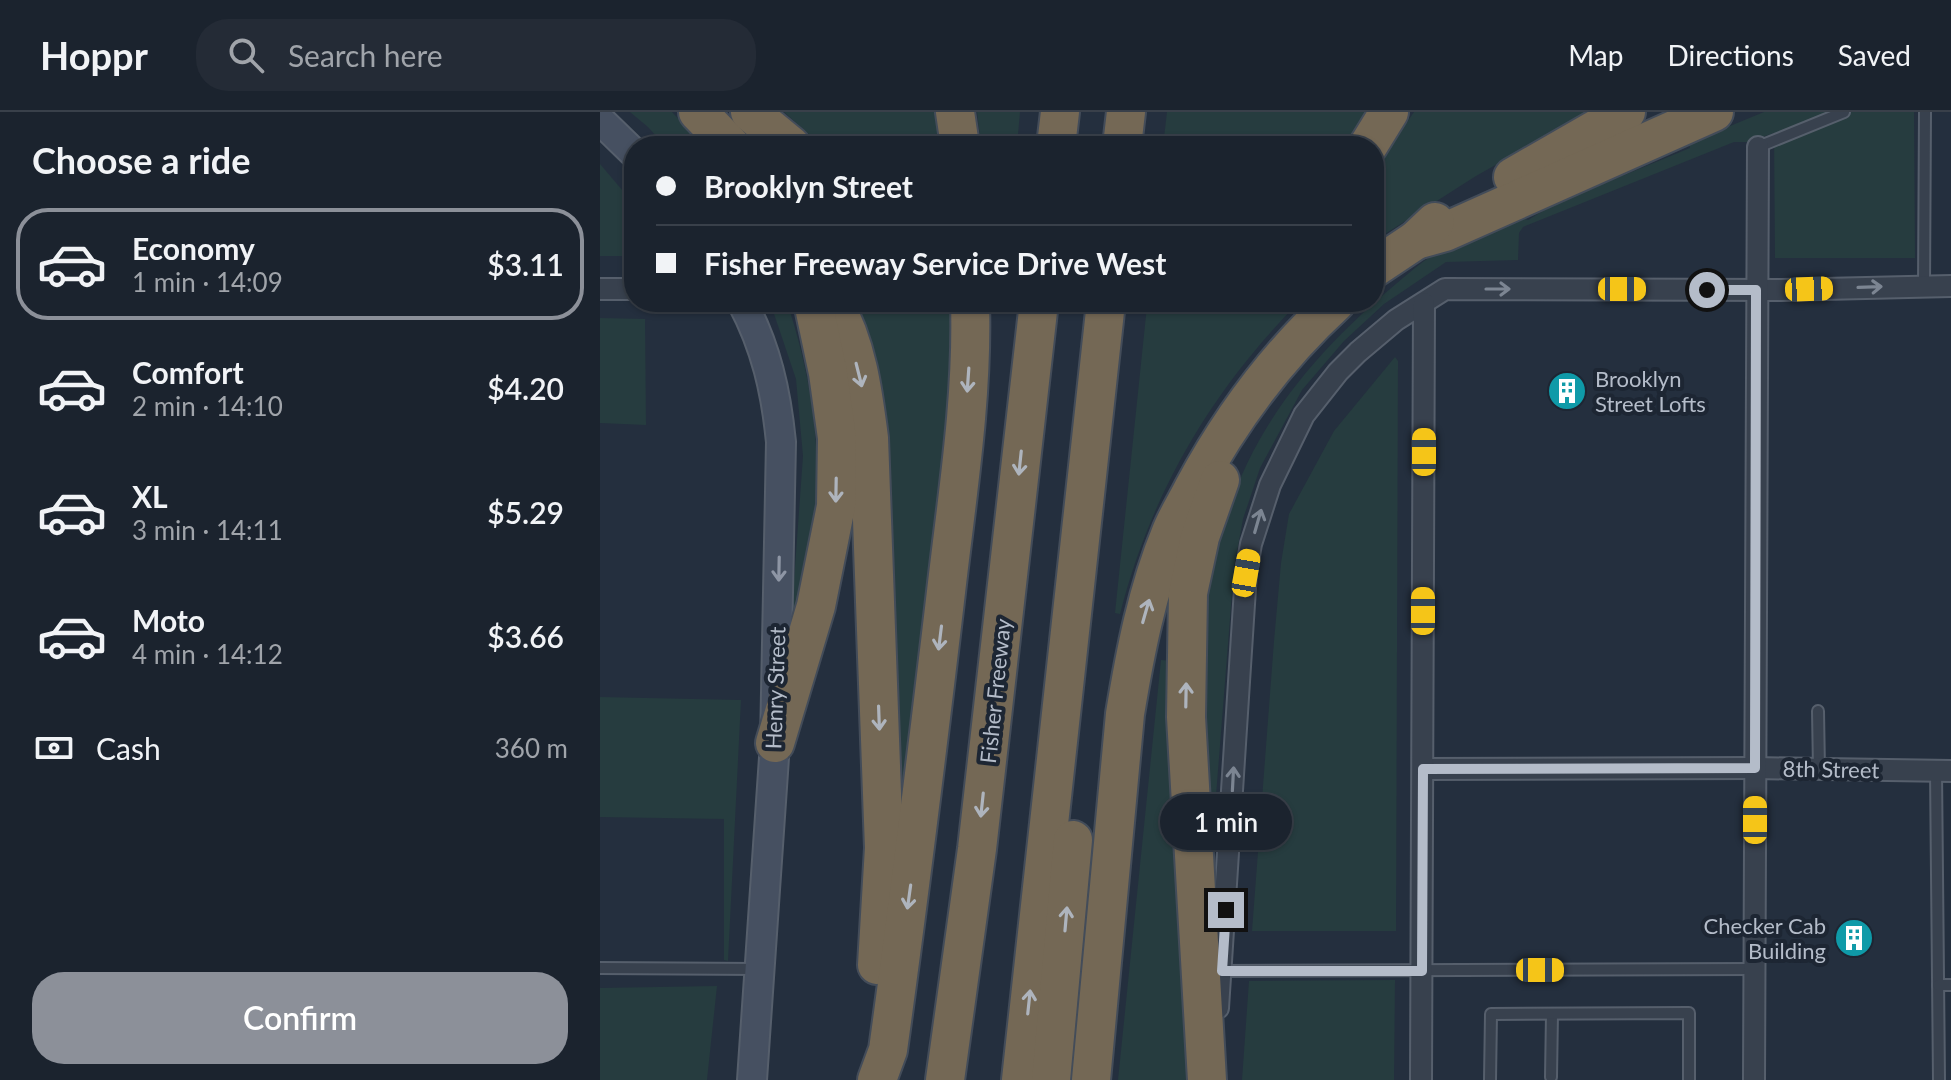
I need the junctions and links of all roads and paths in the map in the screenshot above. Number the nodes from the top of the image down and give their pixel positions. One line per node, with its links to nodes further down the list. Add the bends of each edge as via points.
1 (698, 112): 12 (highway)
2 (750, 112): 13 (highway)
3 (955, 112): 14 (highway)
4 (1060, 112): 15 (highway)
5 (1126, 112): 16 (highway)
6 (1389, 112): 17 (highway)
7 (1626, 112): 20 (highway, via 1439,219)
8 (1714, 112): 20 (highway, via 1445,232)
9 (1844, 112): 19 (lane)
10 (1925, 112): 22 (lane)
11 (600, 120): 18 (street)
12 (721, 136)
13 (779, 136)
14 (959, 136)
15 (1057, 136)
16 (1123, 136)
17 (1374, 136)
18 (624, 143)
19 (1758, 147): 26 (street)
20 (1416, 240): 21 (highway)
21 (1384, 261)
22 (1924, 286): 23 (street); 26 (street, one-way to 22)
23 (1951, 286)
24 (600, 289): 25 (street)
25 (624, 289)
26 (1756, 290): 27 (street, one-way to 26, via 1445,289); 39 (street)
27 (1424, 303): 40 (street); 46 (street, one-way to 27, via 1246,573 1259,514 1286,448 1320,393 1358,352)
28 (747, 312): 38 (street, Henry Street, one-way to 38, via 770,366 781,442)
29 (815, 312): 38 (highway, one-way to 38, via 837,438 836,506 816,606)
30 (839, 312): 54 (highway, one-way to 54, via 862,384 869,438 884,848)
31 (970, 312): 55 (highway, one-way to 55, via 965,425 915,858 888,1050)
32 (1038, 312): 51 (highway, Fisher Freeway, one-way to 51)
33 (1105, 312): 36 (highway)
34 (1326, 312): 35 (highway)
35 (1274, 365): 59 (highway, one-way to 35, via 1125,714 1144,617 1171,531 1221,438); 60 (highway, one-way to 35, via 1186,717 1188,593 1223,471)
36 (1070, 635): 57 (highway, one-way to 36); 58 (highway, one-way to 36, via 1073,839)
37 (1818, 711): 41 (lane)
38 (775, 743): 44 (street, Henry Street)
39 (1755, 768): 40 (street, 8th Street); 41 (street, 8th Street); 45 (street)
40 (1423, 769): 47 (street)
41 (1819, 769): 42 (street, 8th Street)
42 (1943, 771): 48 (lane)
43 (600, 968): 44 (lane)
44 (759, 969): 53 (street, Henry Street)
45 (1754, 969): 47 (lane); 64 (street)
46 (1222, 971): 47 (lane); 60 (street)
47 (1422, 971): 61 (street)
48 (1938, 985): 49 (lane); 65 (lane)
49 (1951, 985)
50 (1552, 1014): 52 (lane); 62 (lane, via 1491,1014); 63 (lane, via 1689,1013)
51 (947, 1067): 56 (highway, via 922,1074)
52 (1551, 1077)
53 (752, 1080)
54 (870, 1080)
55 (877, 1080)
56 (921, 1080)
57 (1021, 1080)
58 (1051, 1080)
59 (1091, 1080)
60 (1208, 1080)
61 (1421, 1080)
62 (1490, 1080)
63 (1689, 1080)
64 (1754, 1080)
65 (1939, 1080)

